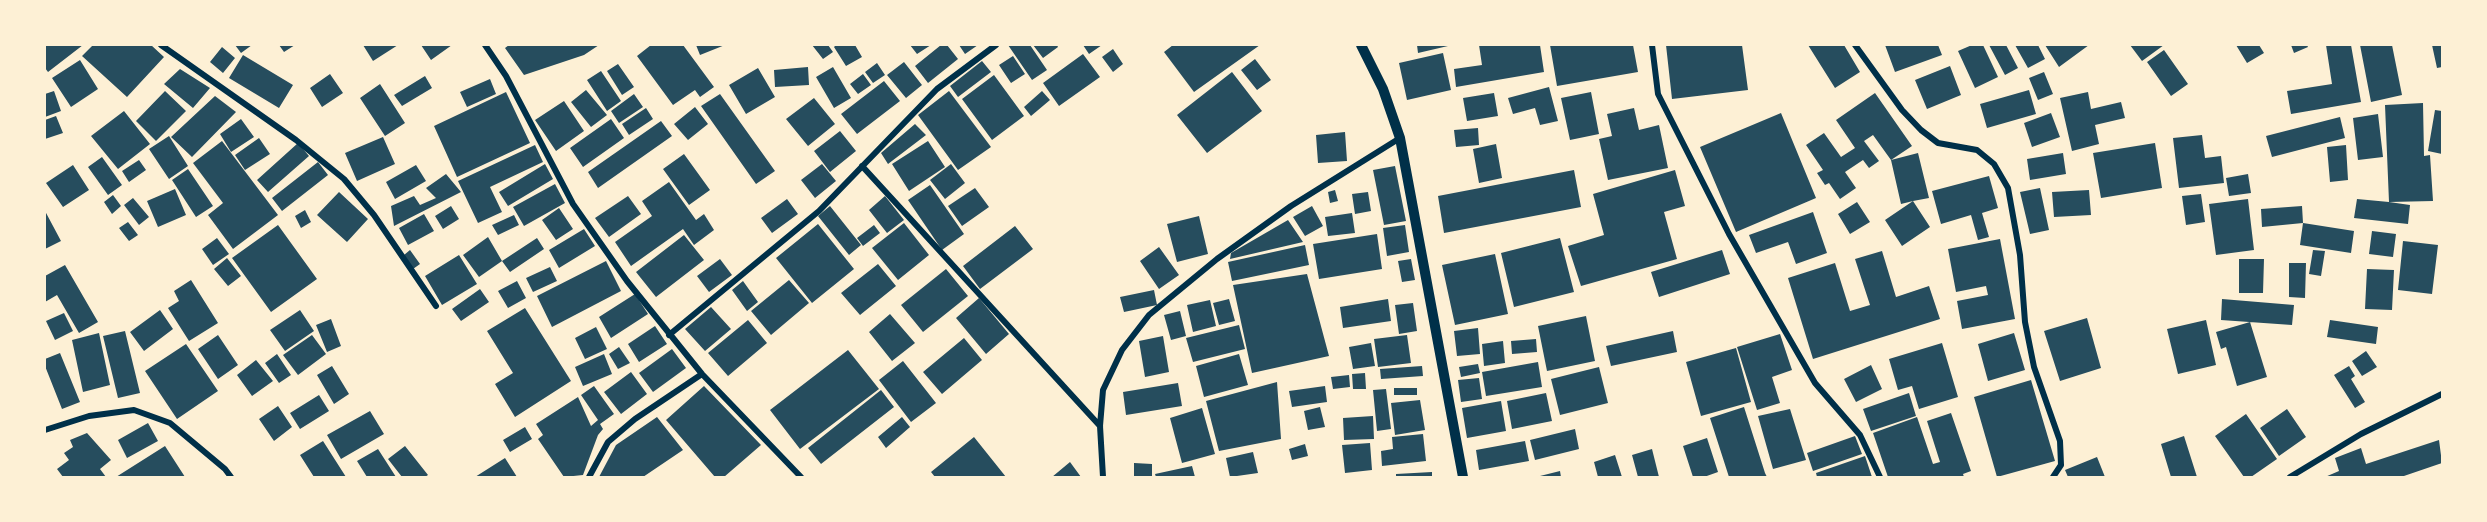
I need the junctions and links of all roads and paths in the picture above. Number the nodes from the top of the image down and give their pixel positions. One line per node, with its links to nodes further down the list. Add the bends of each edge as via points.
1 (161, 45): 9 (street, via 296,140 344,179 374,215)
2 (485, 45): 10 (street, via 506,76 573,204)
3 (996, 45): 8 (street, via 937,89)
4 (1361, 45): 7 (street)
5 (1652, 45): 20 (street, via 1658,94 1723,224 1815,383 1860,435)
6 (1855, 45): 21 (street, via 1921,130 1938,143 1977,150 1994,164 2008,188 2034,367 2060,441 2061,465)
7 (1401, 138): 13 (street, via 1291,206 1217,259 1149,315 1122,350 1103,390); 19 (street)
8 (862, 166): 10 (street, via 819,211); 13 (street)
9 (436, 306)
10 (669, 335): 11 (street)
11 (702, 374): 16 (street, via 608,442); 17 (street)
12 (2442, 394): 22 (street, via 2361,434)
13 (1100, 426): 18 (street)
14 (45, 430): 15 (street, via 89,416 134,410 170,423)
15 (231, 477)
16 (589, 477)
17 (801, 477)
18 (1103, 477)
19 (1463, 477)
20 (1880, 477)
21 (2053, 477)
22 (2290, 477)

